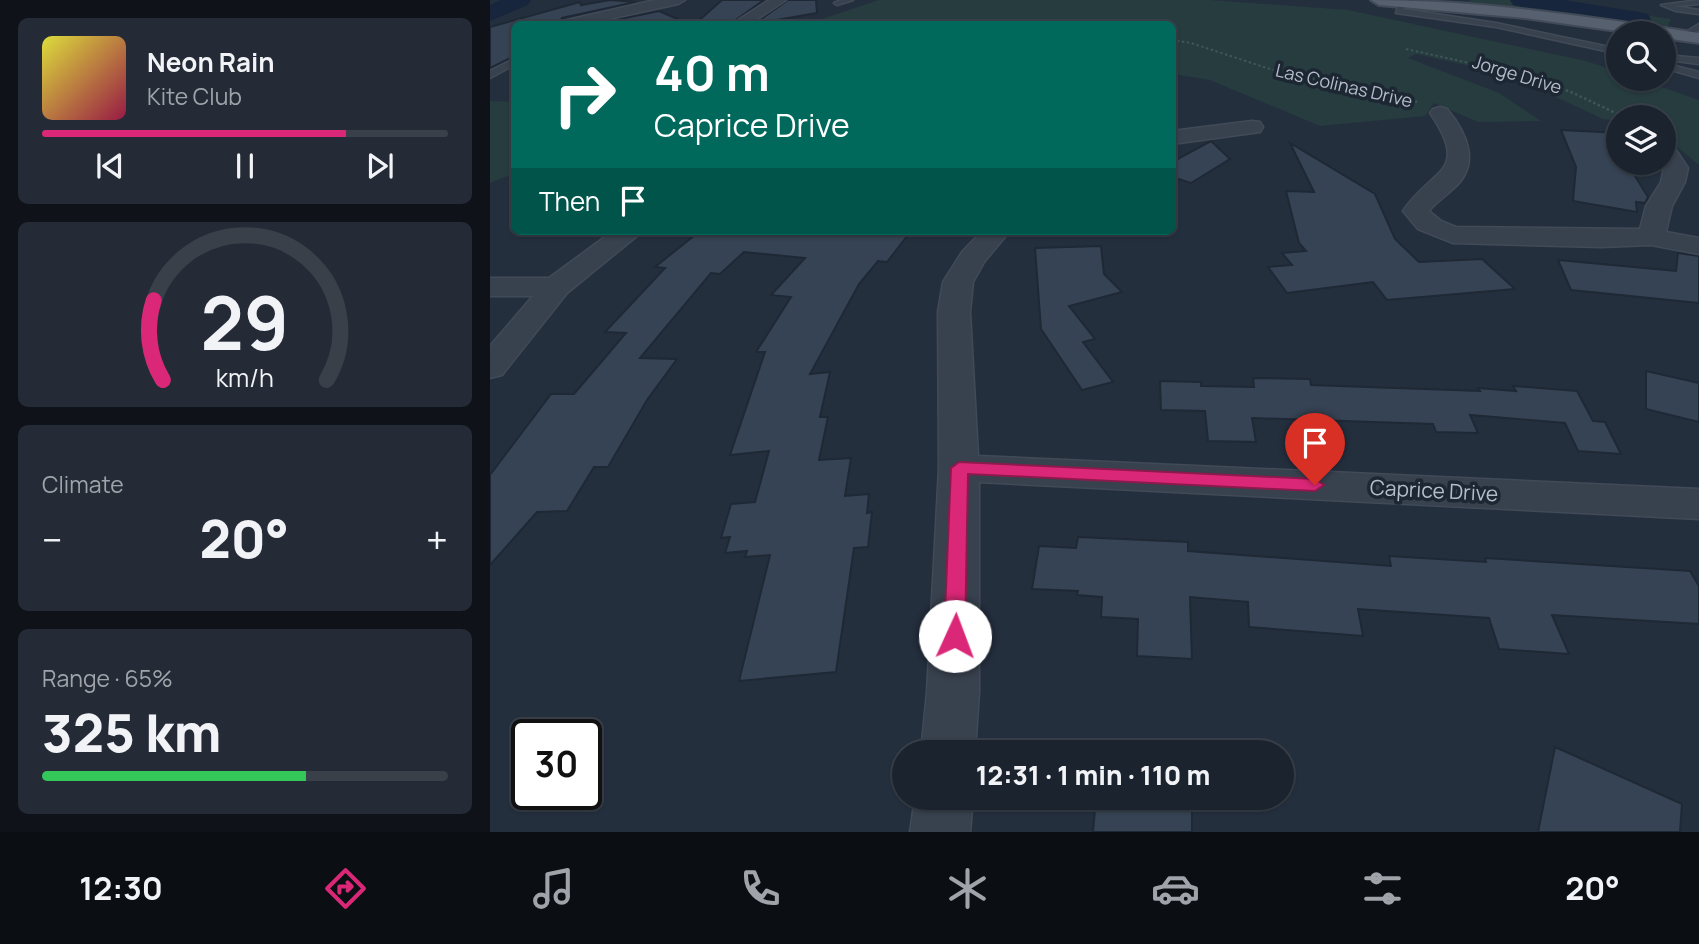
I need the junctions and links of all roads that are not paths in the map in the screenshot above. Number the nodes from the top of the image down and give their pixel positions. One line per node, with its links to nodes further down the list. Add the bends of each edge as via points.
1 (678, 0): 9 (street)
2 (779, 0): 10 (street)
3 (849, 0): 7 (lane)
4 (1379, 0): 5 (main road)
5 (1411, 2): 11 (main road); 12 (lane, via 1399,11)
6 (1699, 2): 8 (lane, via 1665,5)
7 (836, 4)
8 (1699, 12)
9 (580, 21)
10 (745, 21)
11 (1695, 33)
12 (1606, 48)
13 (1676, 58): 14 (lane)
14 (1699, 61)
15 (511, 64): 17 (lane)
16 (1676, 68): 18 (lane)
17 (490, 75)
18 (1699, 75)
19 (1440, 113): 25 (street, Las Colinas Drive, via 1455,134 1458,154 1449,180 1422,200 1416,211 1433,228 1472,236)
20 (1252, 127): 21 (street)
21 (1176, 137)
22 (1675, 175): 25 (street, via 1659,206)
23 (625, 235): 27 (street)
24 (993, 235): 30 (street, via 958,282 954,312)
25 (1651, 237): 26 (street, Las Colinas Drive)
26 (1699, 246)
27 (556, 286): 28 (street); 29 (street)
28 (490, 287)
29 (490, 368)
30 (959, 468): 31 (street, Caprice Drive); 32 (street)
31 (1699, 503)
32 (949, 740)
33 (943, 810): 34 (street)
34 (940, 832)

